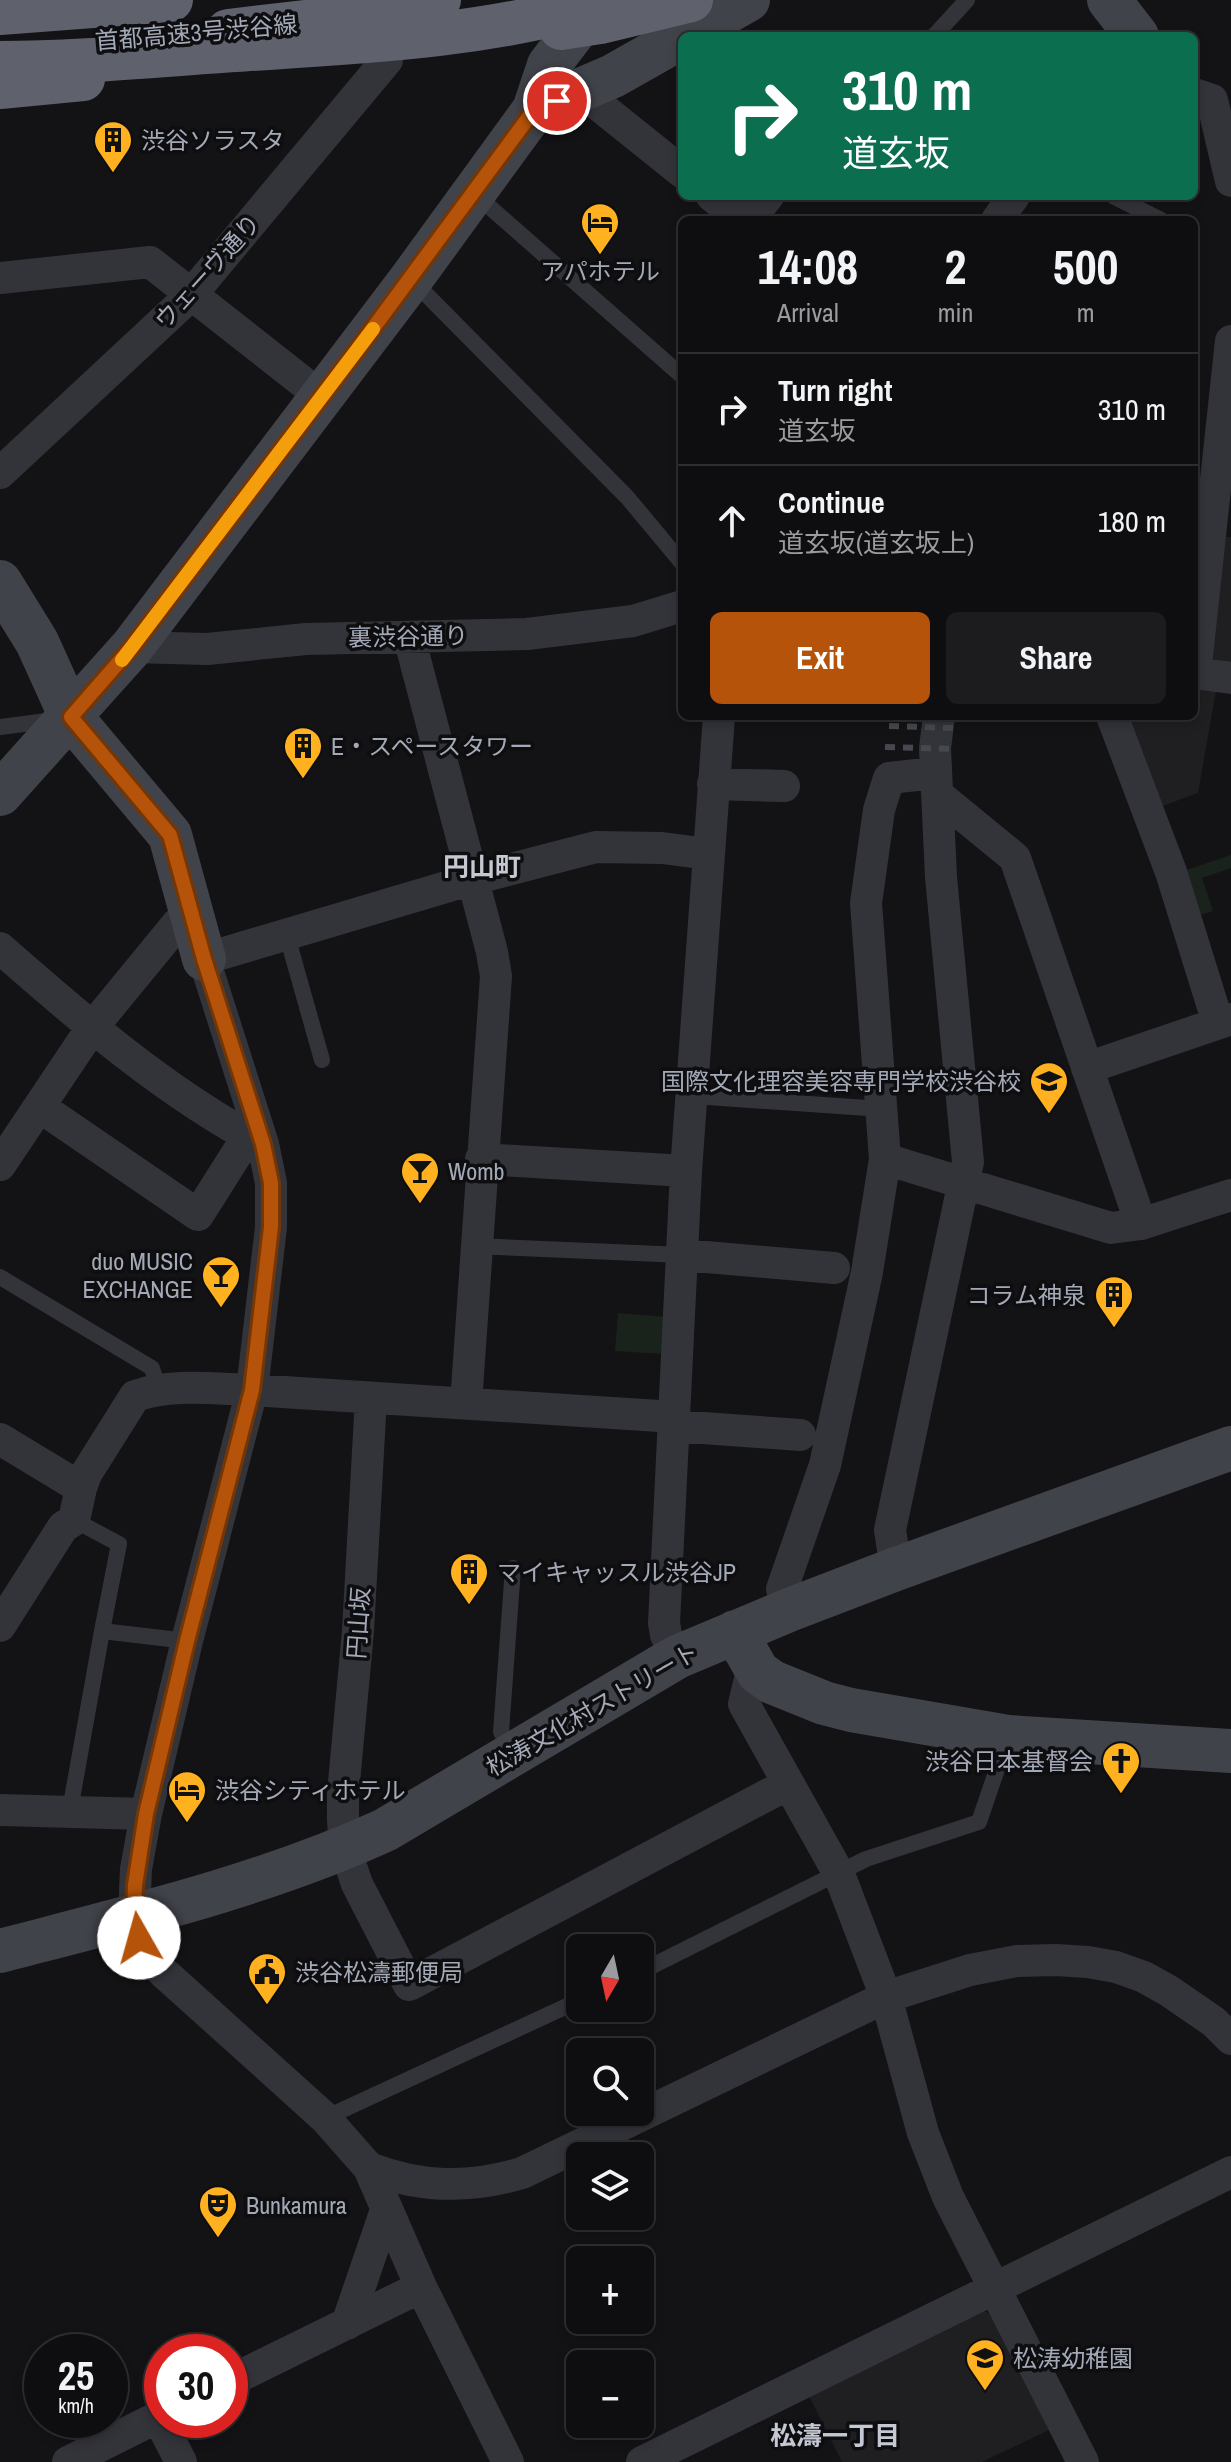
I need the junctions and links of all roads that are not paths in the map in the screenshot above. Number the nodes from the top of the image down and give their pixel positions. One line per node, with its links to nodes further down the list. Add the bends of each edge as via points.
1 (171, 0): 8 (highway, 首都高速3号渋谷線)
2 (439, 0): 14 (highway, 首都高速3号渋谷線, via 263,28)
3 (691, 0): 7 (highway)
4 (748, 0): 9 (street)
5 (967, 0): 10 (lane)
6 (1109, 0): 11 (street)
7 (583, 5): 12 (highway); 15 (highway, bridge, via 530,21 431,35); 21 (street)
8 (0, 13)
9 (692, 32)
10 (938, 32)
11 (1134, 32)
12 (384, 33): 15 (highway); 16 (highway); 33 (street, ウェーヴ通り, via 387,60)
13 (678, 40): 18 (street)
14 (0, 50)
15 (0, 60)
16 (0, 87)
17 (1231, 88): 19 (street)
18 (581, 91): 21 (street); 22 (street)
19 (1198, 93)
20 (1198, 95): 23 (street, via 1212,100)
21 (524, 123): 24 (street)
22 (678, 169)
23 (1231, 181)
24 (473, 193): 32 (street); 35 (lane)
25 (717, 200): 28 (street)
26 (765, 200): 29 (street)
27 (1121, 200): 30 (lane)
28 (737, 216)
29 (752, 216)
30 (1153, 216)
31 (0, 278): 33 (street, via 150,262)
32 (411, 279): 36 (street); 39 (lane, via 627,497)
33 (190, 296): 36 (street); 37 (street, ウェーヴ通り)
34 (1231, 341): 38 (street)
35 (678, 372)
36 (322, 397): 43 (street)
37 (0, 473)
38 (1221, 525): 44 (street)
39 (678, 558)
40 (0, 582): 47 (street, via 37,642)
41 (678, 607): 42 (street, 裏渋谷通り, via 633,621 527,634)
42 (409, 637): 43 (street, 裏渋谷通り, via 306,639 207,649); 57 (street)
43 (132, 647): 47 (street)
44 (1198, 652)
45 (1198, 674): 46 (street)
46 (1231, 678)
47 (71, 717): 51 (lane); 55 (street); 59 (street, via 170,835)
48 (719, 720): 52 (street)
49 (939, 720): 53 (street)
50 (1114, 720): 61 (street)
51 (0, 727)
52 (713, 784): 54 (street); 56 (street)
53 (936, 784): 64 (street, via 1015,858); 67 (street, via 889,778 879,810 866,903); 73 (street)
54 (784, 786)
55 (0, 794)
56 (708, 854): 57 (street, via 596,847); 65 (street)
57 (473, 879): 58 (street); 69 (street, via 496,976)
58 (287, 936): 59 (street); 63 (lane)
59 (199, 939): 62 (street, via 178,923); 68 (street)
60 (0, 948): 62 (street)
61 (1224, 1021): 64 (street)
62 (91, 1029): 66 (street); 68 (street, via 215,1118)
63 (322, 1060)
64 (1087, 1068): 75 (street)
65 (693, 1096): 67 (lane); 72 (street)
66 (40, 1107): 68 (street, via 198,1215); 71 (street)
67 (882, 1109): 70 (street)
68 (255, 1140): 80 (street, via 271,1183 271,1227)
69 (481, 1159): 72 (street); 76 (street)
70 (885, 1159): 73 (street); 92 (street, via 864,1287 825,1465 782,1589)
71 (0, 1165)
72 (686, 1171): 77 (street)
73 (966, 1185): 75 (street, via 1111,1228); 91 (street, via 890,1530)
74 (1231, 1195): 75 (street)
75 (1141, 1224)
76 (475, 1246): 77 (lane); 83 (street)
77 (683, 1255): 78 (street); 84 (street)
78 (834, 1268)
79 (0, 1277): 81 (lane, via 152,1368)
80 (252, 1390): 81 (street); 82 (street); 96 (street)
81 (159, 1391): 88 (street, via 135,1396)
82 (371, 1398): 83 (street); 106 (street, 円山坂, via 343,1793)
83 (466, 1403): 84 (street)
84 (675, 1422): 85 (street); 97 (street, via 664,1623)
85 (800, 1435)
86 (0, 1439): 88 (street)
87 (1231, 1448): 91 (street, 松涛文化村ストリート)
88 (81, 1488): 89 (street)
89 (74, 1520): 93 (street, via 63,1527); 94 (lane, via 119,1544)
90 (513, 1568): 101 (lane, via 501,1732)
91 (896, 1569): 92 (street, 松涛文化村ストリート)
92 (789, 1610): 95 (street, 松涛文化村ストリート)
93 (0, 1626)
94 (102, 1631): 96 (lane); 104 (lane)
95 (735, 1632): 97 (street, 松涛文化村ストリート); 98 (street)
96 (187, 1641): 105 (street)
97 (677, 1657): 101 (street, 松涛文化村ストリート)
98 (758, 1672): 99 (street, via 796,1693 851,1710); 102 (street, via 750,1679 744,1704)
99 (1008, 1737): 100 (street); 107 (lane, via 979,1822 895,1848)
100 (1231, 1751)
101 (514, 1753): 106 (street, 松涛文化村ストリート)
102 (788, 1784): 106 (street, 円山坂, via 409,1985 357,1884); 107 (street)
103 (0, 1810): 104 (street)
104 (70, 1810): 105 (street)
105 (146, 1814): 108 (street)
106 (345, 1848): 108 (street, 松涛文化村ストリート)
107 (839, 1874): 110 (lane); 111 (street)
108 (134, 1916): 109 (street, 松涛文化村ストリート); 114 (street, via 144,1948 163,1972)
109 (0, 1951)
110 (654, 1965)
111 (886, 1997): 113 (street, via 1017,1961 1088,1962 1144,1977); 115 (street, via 522,2173 455,2186 412,2182); 119 (street, via 923,2133)
112 (566, 2006): 114 (lane)
113 (1225, 2025)
114 (325, 2118): 115 (street)
115 (369, 2168): 117 (street)
116 (1231, 2172): 119 (street)
117 (386, 2210): 118 (street); 120 (street)
118 (421, 2287): 120 (street); 126 (street)
119 (995, 2290): 127 (street); 128 (street)
120 (347, 2324): 121 (street)
121 (248, 2372)
122 (144, 2424): 124 (street)
123 (170, 2438): 125 (street)
124 (68, 2462)
125 (181, 2462)
126 (508, 2462)
127 (642, 2462)
128 (1083, 2462)

